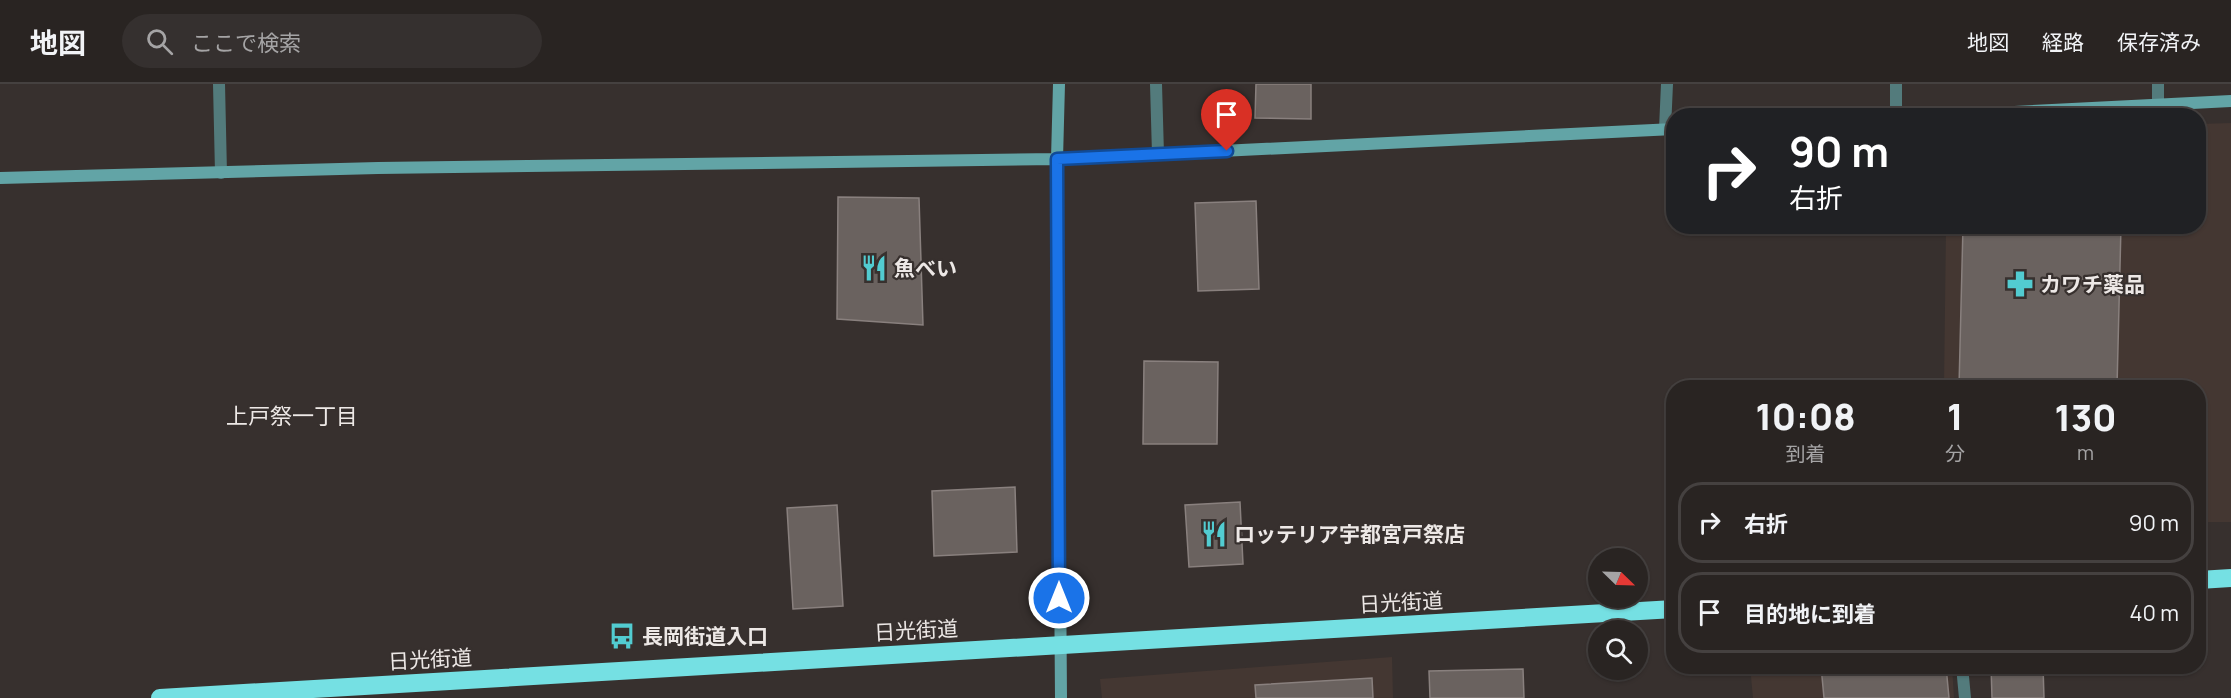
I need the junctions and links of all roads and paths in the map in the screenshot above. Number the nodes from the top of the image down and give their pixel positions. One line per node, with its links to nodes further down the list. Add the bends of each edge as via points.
1 (219, 84): 15 (street)
2 (1059, 84): 14 (street)
3 (1156, 84): 13 (street)
4 (1667, 84): 9 (street)
5 (1896, 84): 10 (street)
6 (2158, 84): 8 (street)
7 (2231, 101): 8 (street)
8 (2158, 104): 11 (street)
9 (1669, 108)
10 (1896, 108)
11 (2084, 108)
12 (1666, 129): 13 (street)
13 (1158, 154): 14 (street)
14 (1057, 159): 15 (street); 20 (street)
15 (221, 173): 16 (street)
16 (0, 178)
17 (2231, 578): 18 (highway)
18 (2206, 580)
19 (1666, 609): 20 (highway, 日光街道)
20 (1059, 645): 22 (highway, 日光街道); 24 (street)
21 (1963, 674): 25 (street)
22 (255, 695): 23 (highway, 日光街道)
23 (160, 698)
24 (1061, 698)
25 (1965, 698)

